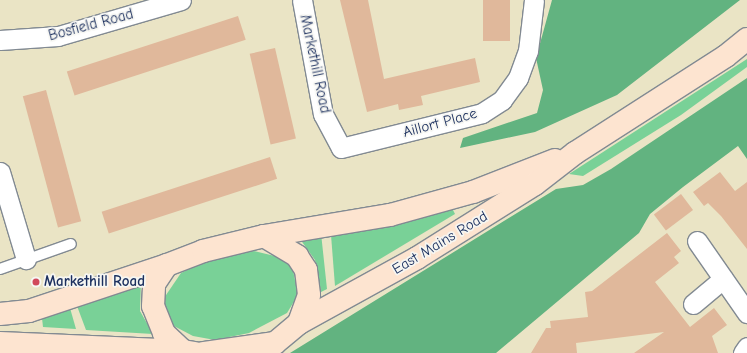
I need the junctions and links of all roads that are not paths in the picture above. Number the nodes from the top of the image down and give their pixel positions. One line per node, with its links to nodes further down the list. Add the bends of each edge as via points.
1 (181, 0): 5 (street, Bosfield Road, via 58,36)
2 (302, 0): 6 (street, Markethill Road, via 323,114)
3 (534, 0): 6 (street, Aillort Place, via 528,51 518,78 502,100 482,114)
4 (747, 39): 7 (main road, East Mains Road, via 726,56)
5 (0, 41)
6 (341, 148)
7 (575, 153): 9 (main road, East Mains Road, via 474,192 390,215); 19 (main road, East Mains Road, via 535,184 416,258)
8 (0, 172): 12 (street)
9 (264, 236): 13 (main road, via 203,251); 19 (main road, via 290,251 306,270 309,295)
10 (697, 241): 15 (street)
11 (71, 244): 12 (lane)
12 (26, 259): 14 (lane)
13 (167, 266): 18 (main road, via 29,311); 22 (main road, via 154,284 153,306 164,333)
14 (0, 269)
15 (724, 279): 16 (street); 17 (street)
16 (693, 304)
17 (747, 313)
18 (0, 314)
19 (299, 323): 22 (main road, via 275,343)
20 (0, 343): 22 (main road)
21 (747, 347): 23 (street)
22 (194, 352)
23 (743, 353)

